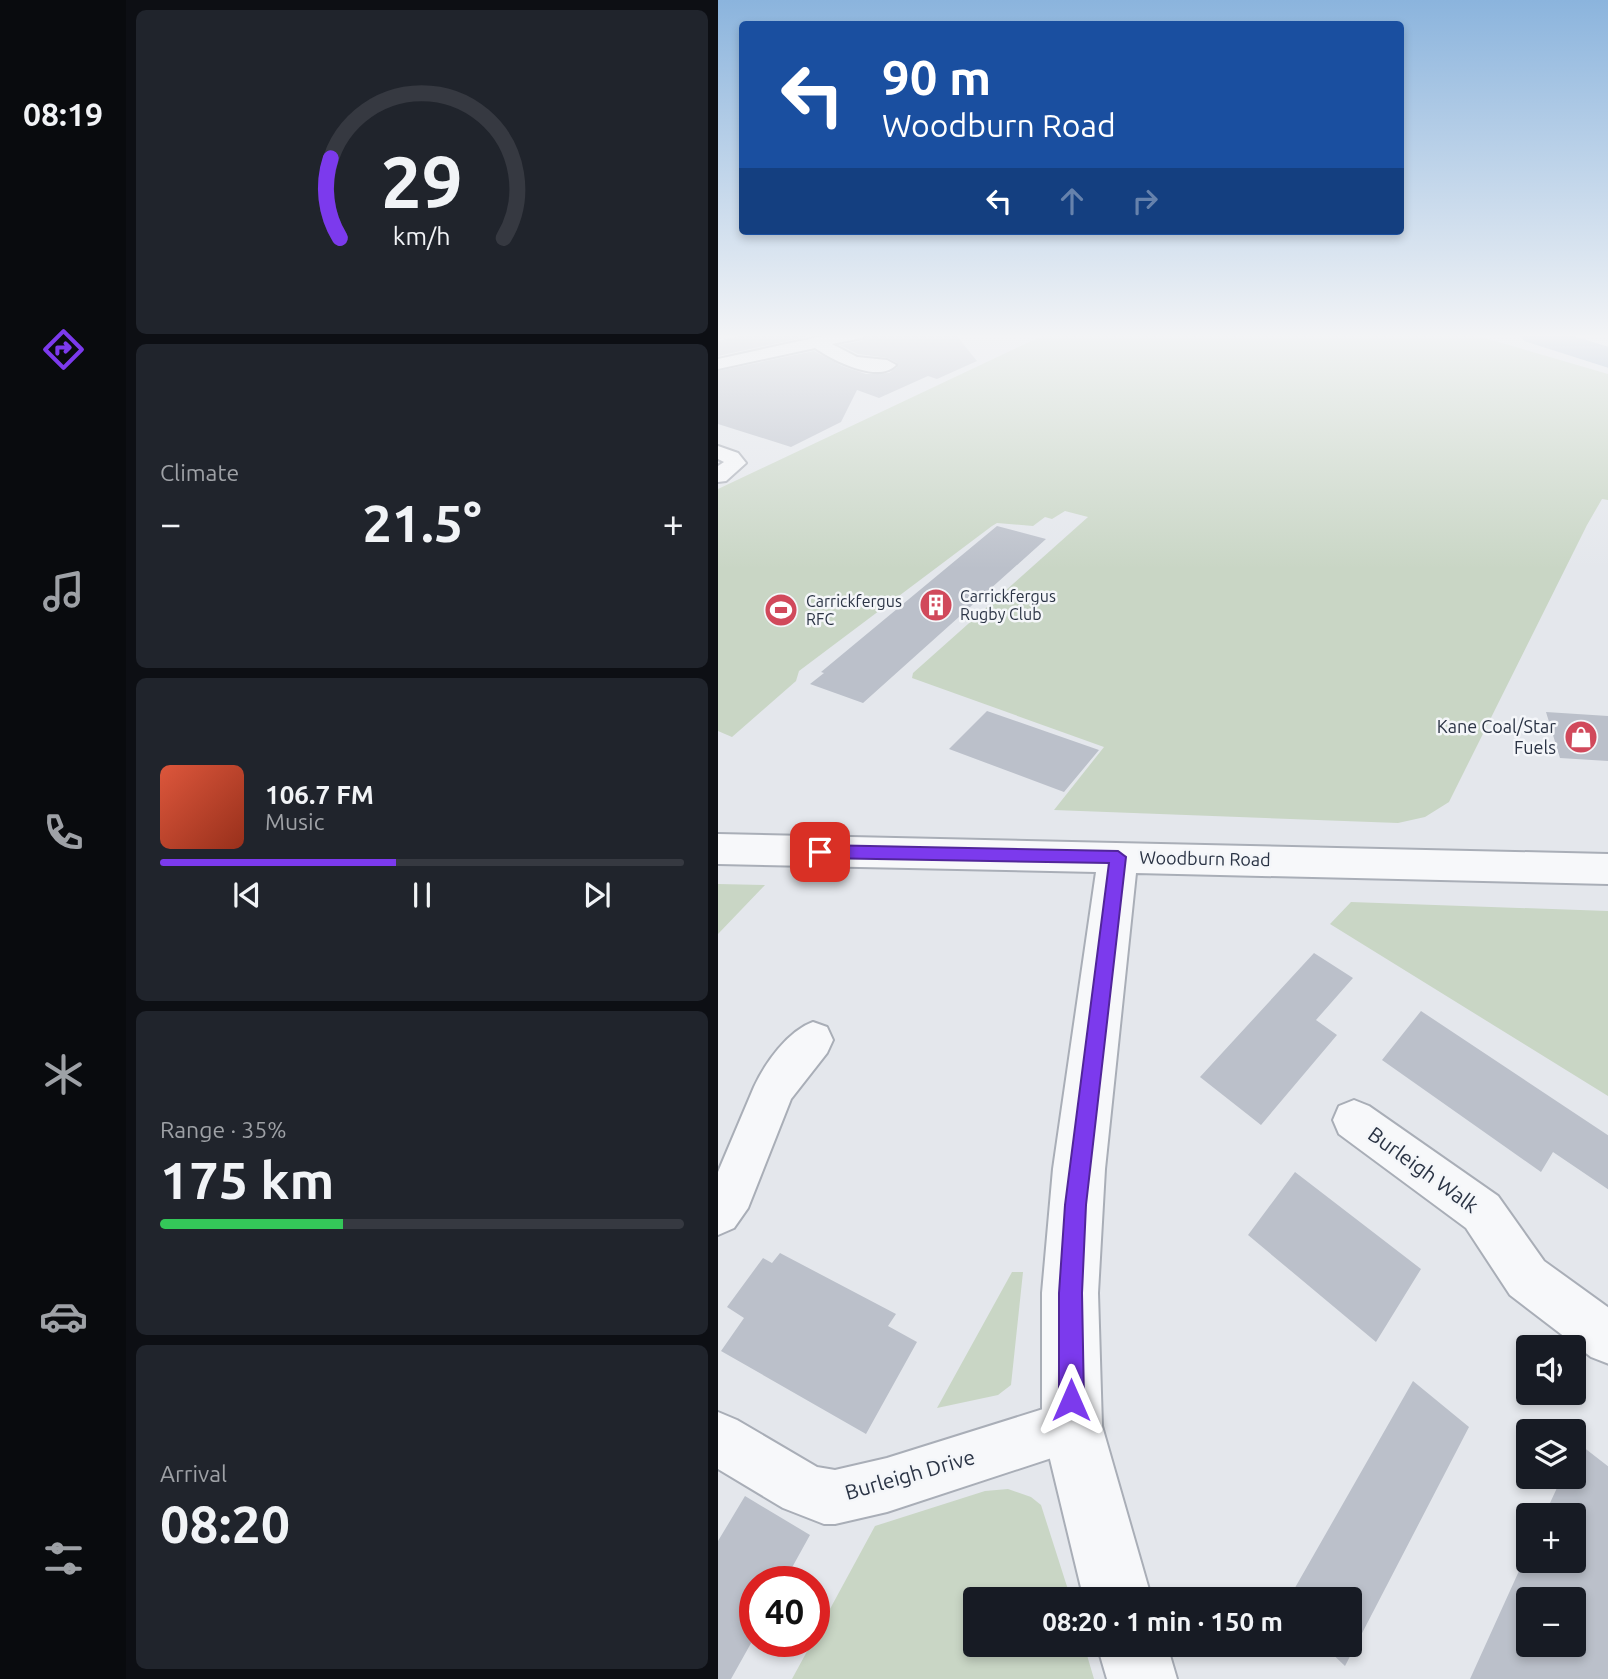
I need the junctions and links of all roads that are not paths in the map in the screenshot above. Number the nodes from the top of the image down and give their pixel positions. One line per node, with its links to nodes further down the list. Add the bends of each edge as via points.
1 (718, 452): 2 (street, via 736,463)
2 (718, 476)
3 (718, 849): 4 (street, Woodburn Road)
4 (1118, 857): 5 (street, Woodburn Road); 10 (street, via 1075,1205 1070,1293)
5 (1609, 869)
6 (813, 1040): 8 (street, via 775,1087 732,1192)
7 (1354, 1120): 9 (street, Burleigh Walk, via 1482,1212 1527,1278)
8 (718, 1212)
9 (1609, 1339)
10 (1072, 1426): 11 (street, Burleigh Drive, via 835,1497 801,1489); 12 (street)
11 (718, 1439)
12 (1115, 1587)
13 (1136, 1657): 14 (street)
14 (1142, 1679)

